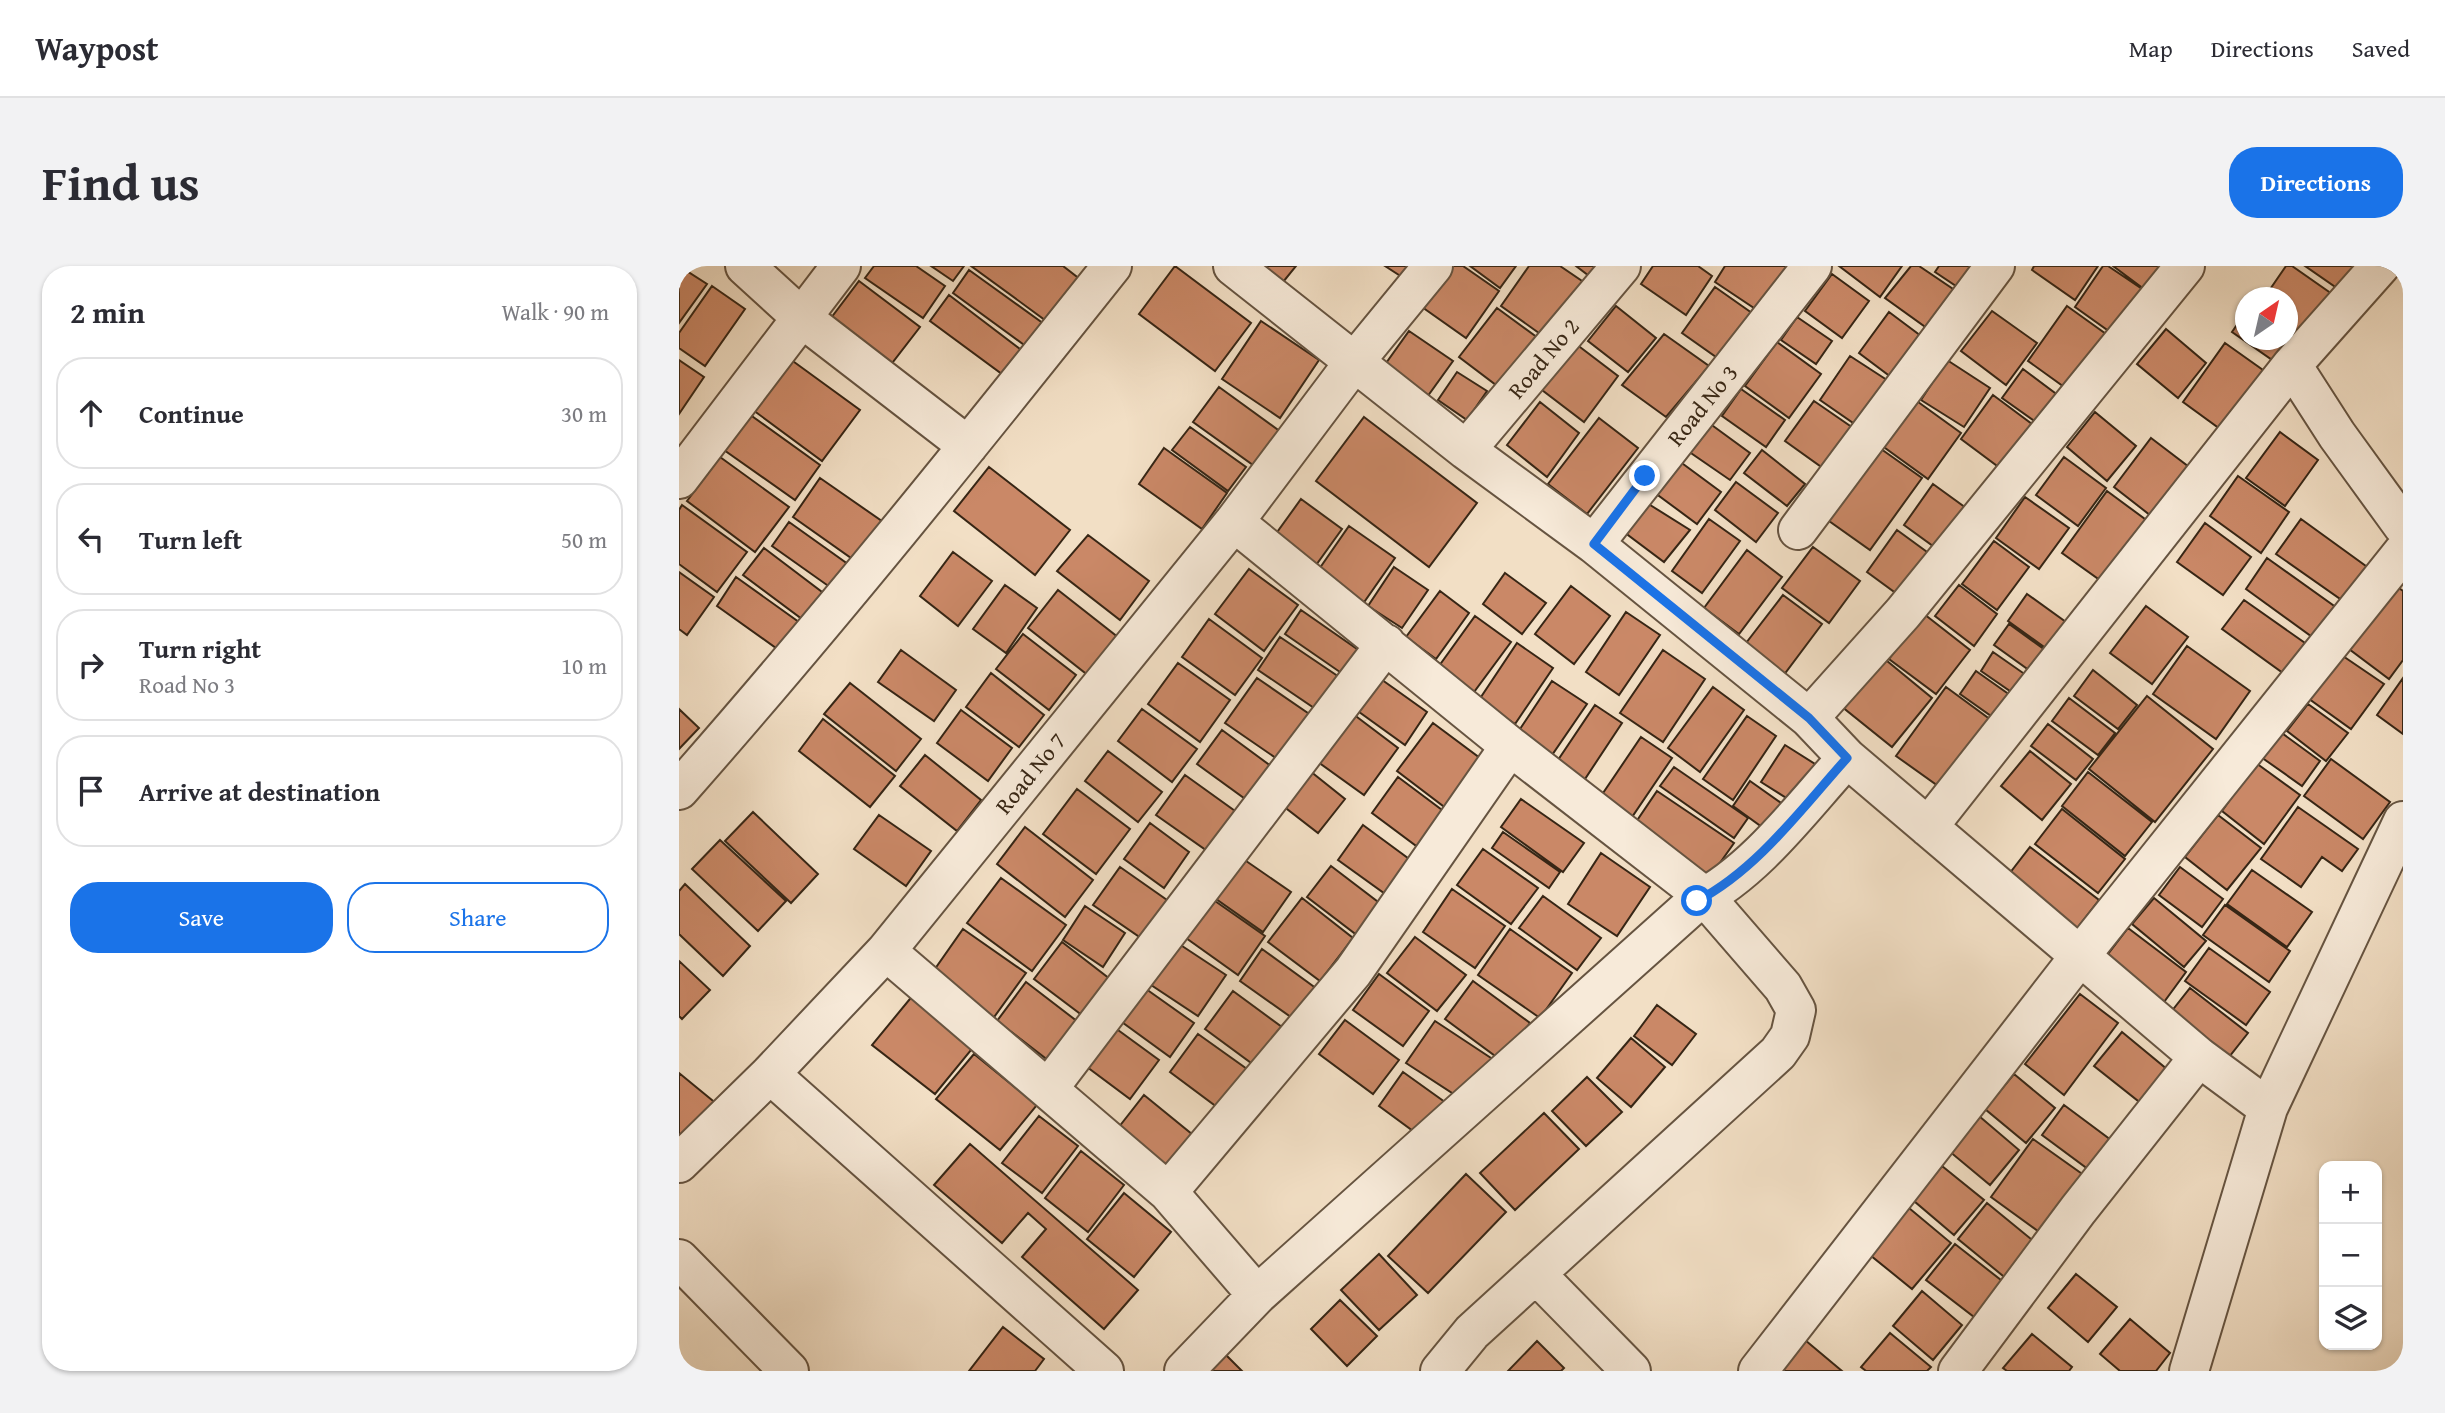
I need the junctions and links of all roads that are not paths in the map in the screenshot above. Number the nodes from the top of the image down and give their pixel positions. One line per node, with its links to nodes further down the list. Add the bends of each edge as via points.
1 (745, 266): 11 (street)
2 (841, 266): 11 (street)
3 (1112, 266): 14 (street)
4 (1233, 266): 12 (street)
5 (1433, 266): 12 (street, Road No 7)
6 (1621, 266): 15 (street, Road No 2)
7 (1812, 266): 20 (street, Road No 3)
8 (1995, 266): 19 (street)
9 (2185, 266): 23 (street, via 1903,613)
10 (2380, 266): 13 (street)
11 (802, 318): 14 (street); 16 (street)
12 (1355, 361): 15 (street); 17 (street, Road No 7)
13 (2292, 365): 18 (street); 28 (street)
14 (968, 446): 26 (street, via 784,671)
15 (1466, 450): 20 (street)
16 (679, 479)
17 (1234, 522): 22 (street); 30 (street, Road No 7)
18 (2403, 526)
19 (1798, 530)
20 (1594, 544): 23 (street)
21 (2403, 552): 31 (street)
22 (1386, 645): 24 (street); 34 (street)
23 (1809, 718): 25 (street)
24 (1510, 746): 29 (street); 37 (street, via 1353,972)
25 (1847, 758): 28 (street); 29 (street, via 1766,847)
26 (679, 790)
27 (2403, 821): 35 (street)
28 (1928, 827): 31 (street)
29 (1705, 897): 39 (street, via 1788,994 1796,1010 1790,1036 1778,1053); 40 (street)
30 (886, 951): 33 (street, Road No 7); 34 (street)
31 (2080, 956): 32 (street); 47 (street)
32 (2199, 1057): 35 (street); 48 (street)
33 (770, 1074): 36 (street, Road No 7); 43 (street)
34 (1048, 1088): 37 (street)
35 (2268, 1108): 41 (street)
36 (679, 1163)
37 (1168, 1192): 40 (street)
38 (679, 1259): 42 (street)
39 (1537, 1275): 45 (street, via 1465,1339); 46 (street)
40 (1257, 1295): 44 (street)
41 (2187, 1365)
42 (789, 1371)
43 (1104, 1371)
44 (1184, 1371)
45 (1440, 1371)
46 (1631, 1371)
47 (1758, 1371)
48 (1958, 1371)

